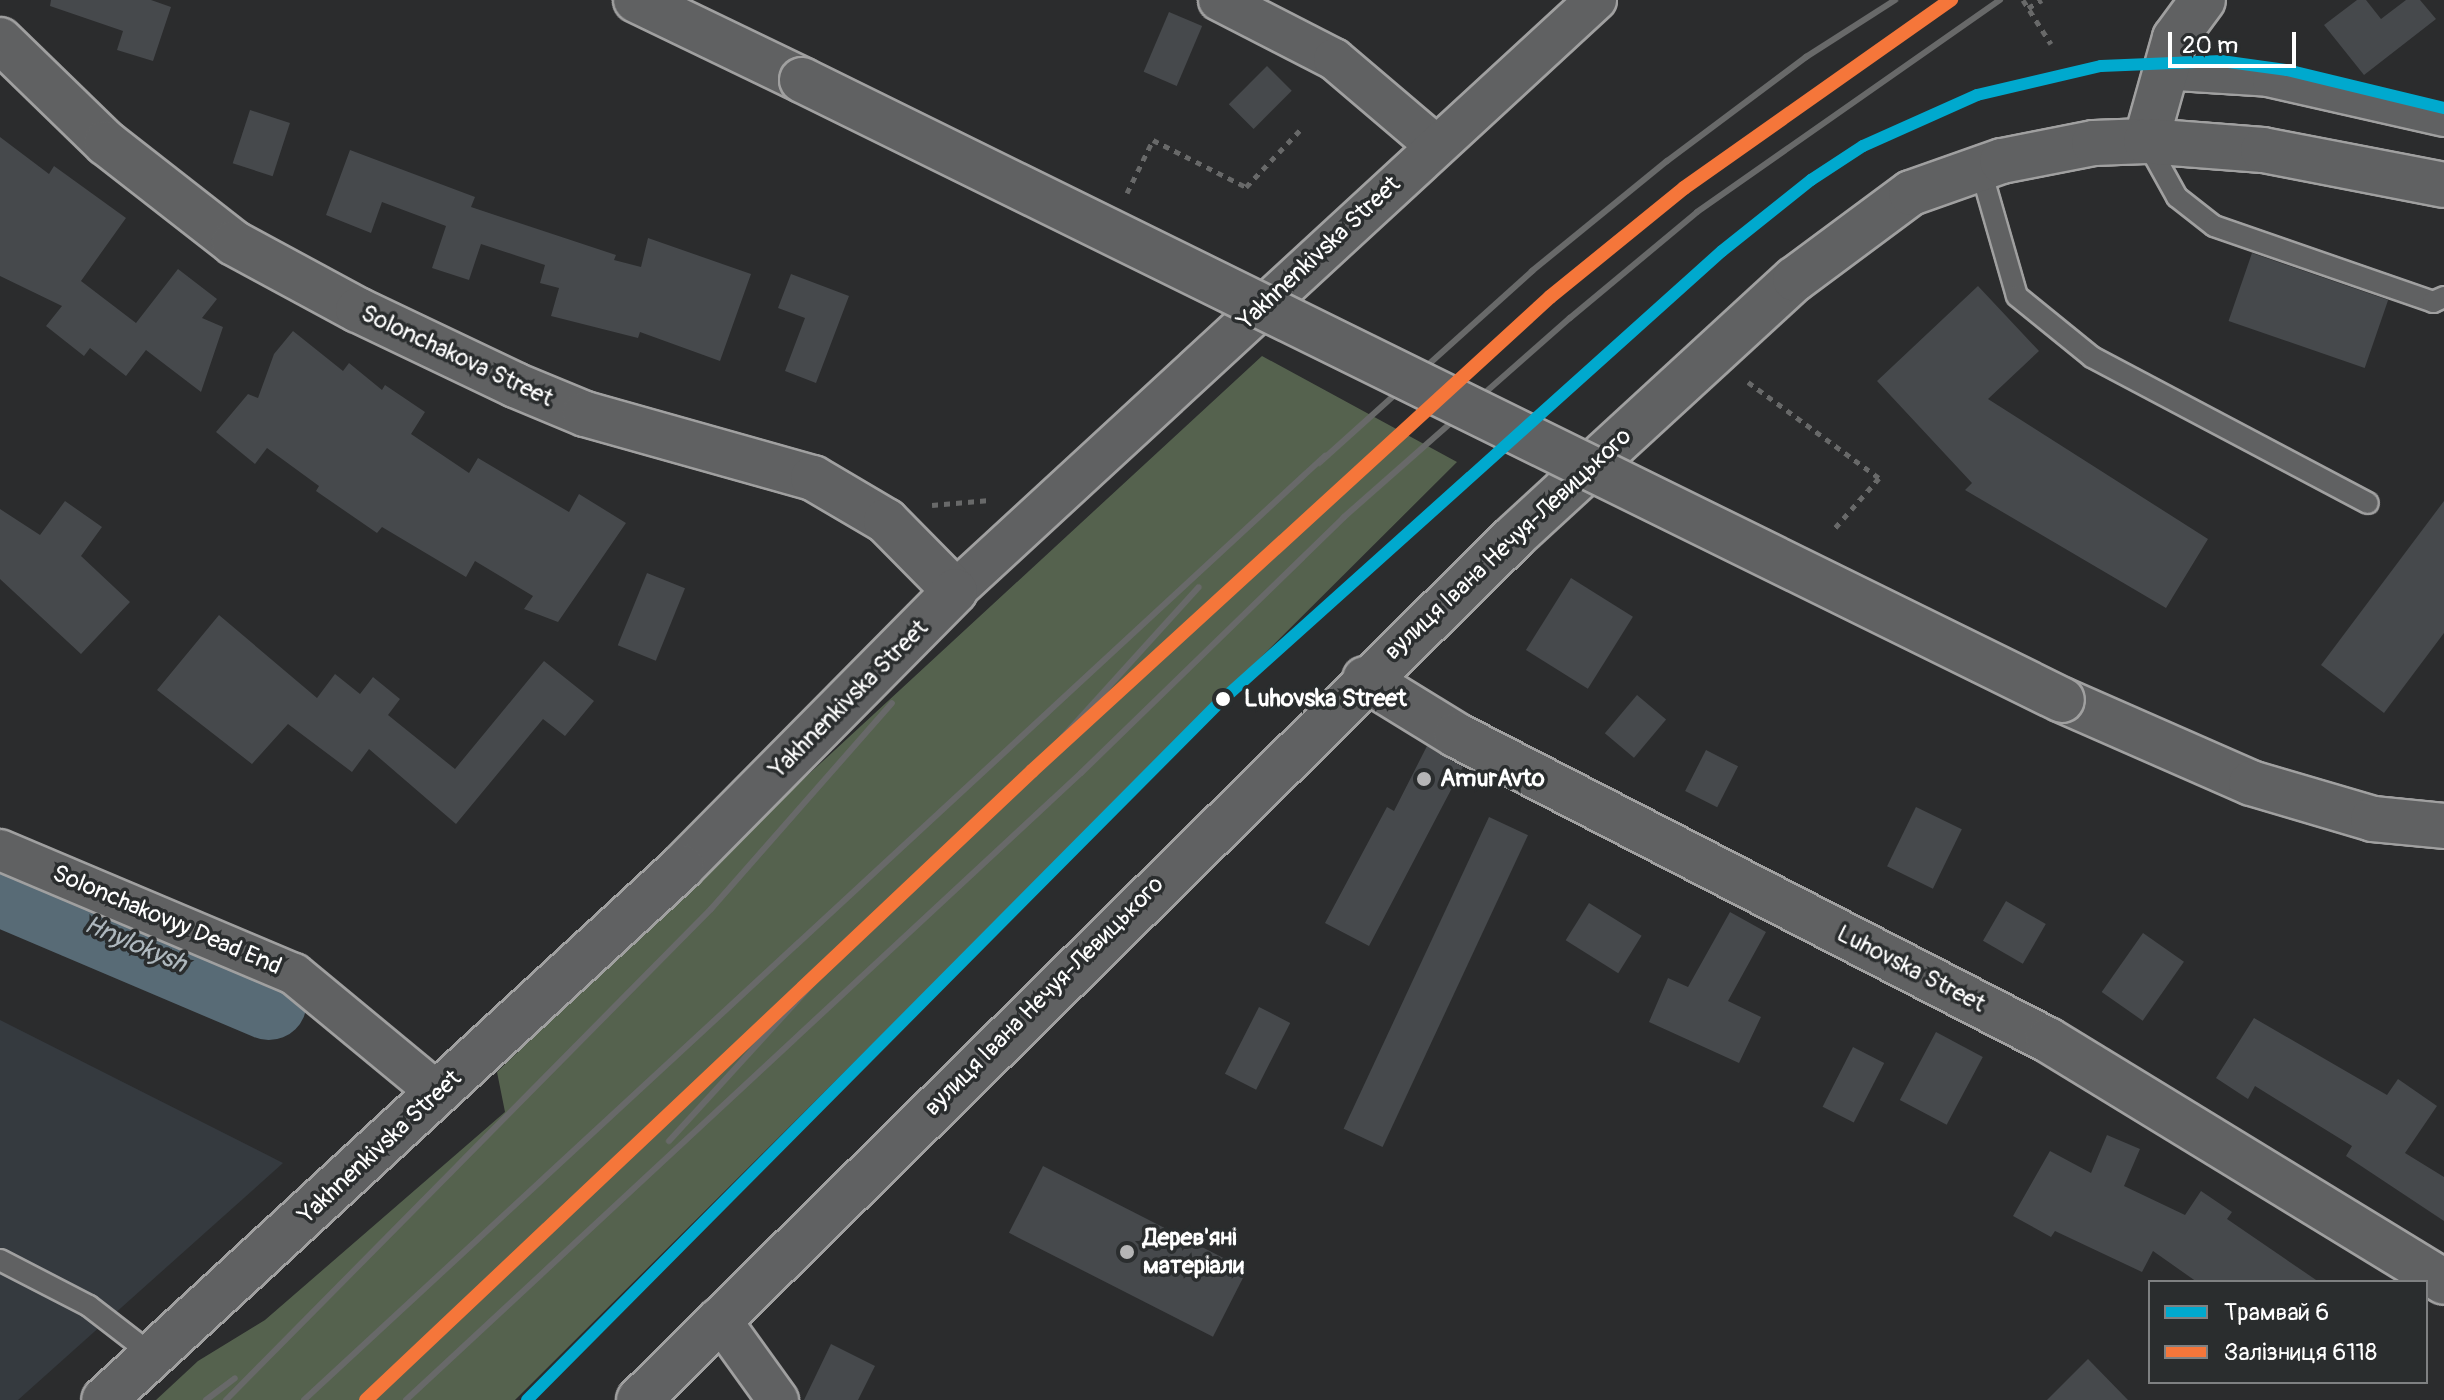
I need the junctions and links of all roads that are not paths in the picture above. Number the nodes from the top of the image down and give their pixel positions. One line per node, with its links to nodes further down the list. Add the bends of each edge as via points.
1 (636, 0): 16 (main road, bridge, via 2062,700 2296,798 2373,819)
2 (1219, 0): 9 (street, via 1334,59)
3 (1596, 0): 9 (street, Yakhnenkivska Street)
4 (2203, 0): 6 (main road, via 2175,38)
5 (0, 40): 14 (main road, Solonchakova Street, via 106,143 234,243 358,310 585,414 813,478 886,521)
6 (2161, 74): 7 (street, via 2268,81); 8 (main road)
7 (2444, 121)
8 (2146, 141): 10 (main road, вулиця Івана Нечуя-Левицького, via 2094,143); 11 (main road, вулиця Івана Нечуя-Левицького, via 2263,150); 12 (lane, via 2177,197 2214,226 2433,302)
9 (1435, 145): 14 (street, Yakhnenkivska Street)
10 (1980, 167): 13 (lane, via 2017,296 2092,357); 15 (main road, вулиця Івана Нечуя-Левицького, via 1911,193 1795,279)
11 (2444, 185)
12 (2444, 297)
13 (2368, 503)
14 (955, 591): 18 (main road, Yakhnenkivska Street, via 682,867)
15 (1365, 679): 20 (main road, Luhovska Street, via 1456,735 2048,1040); 21 (main road, вулиця Івана Нечуя-Левицького)
16 (2444, 826)
17 (0, 850): 18 (street, Solonchakovyy Dead End, via 294,974)
18 (438, 1093): 22 (main road, Yakhnenkivska Street)
19 (0, 1260): 22 (lane, via 89,1306)
20 (2444, 1282)
21 (719, 1318): 24 (main road, вулиця Івана Нечуя-Левицького); 25 (street)
22 (155, 1357): 23 (main road, Yakhnenkivska Street)
23 (104, 1400)
24 (639, 1400)
25 (778, 1400)

